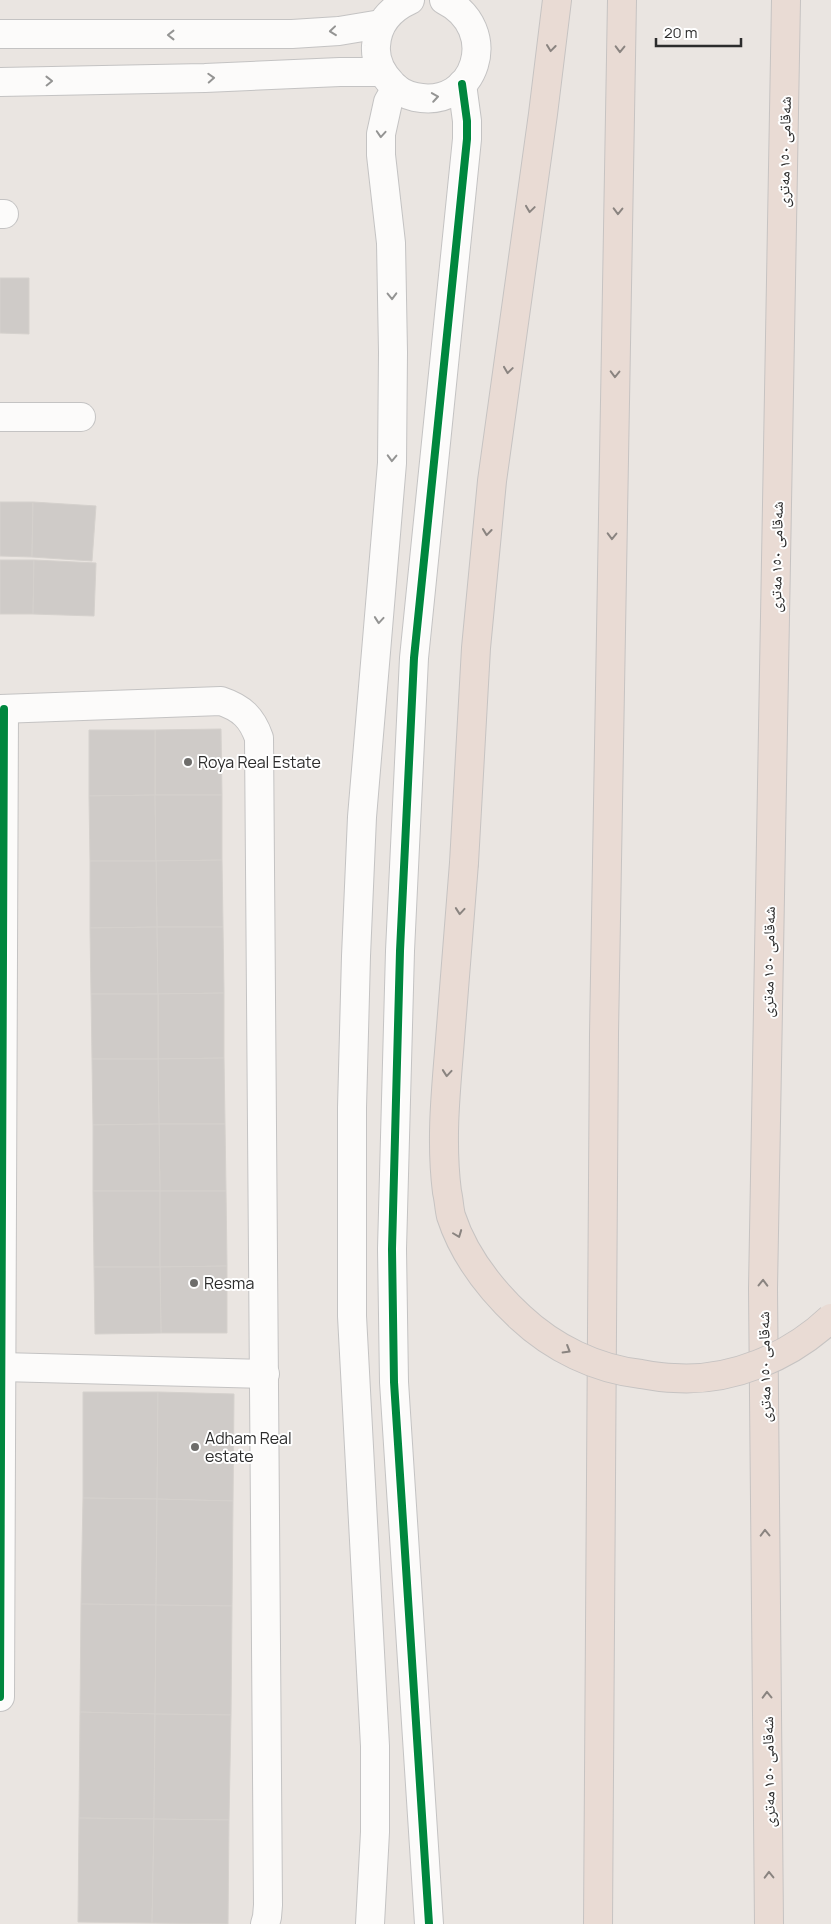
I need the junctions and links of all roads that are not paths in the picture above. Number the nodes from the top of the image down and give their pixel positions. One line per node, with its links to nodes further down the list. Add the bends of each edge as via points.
1 (557, 0): 14 (highway, one-way to 14, bridge, via 492,481 476,648 464,863 444,1121 444,1166 451,1214 466,1253 508,1306 536,1331 579,1358 624,1372 675,1378 710,1376 750,1367 800,1343)
2 (622, 0): 21 (highway, one-way to 21, via 604,1014)
3 (786, 0): 22 (highway, شەقامی ١٥٠ مەتری, one-way to 3, via 763,1289)
4 (456, 3): 9 (street, via 470,22 476,38 477,54 472,71)
5 (396, 8): 6 (street, one-way to 6, via 339,31 292,34); 7 (street, via 376,48 378,61)
6 (0, 34)
7 (389, 80): 8 (street, one-way to 7, via 332,72); 9 (street, one-way to 9, via 408,95 422,98 437,98); 19 (street, one-way to 19, via 381,156 391,243 392,463 362,817 352,1108 352,1316 375,1746)
8 (0, 82)
9 (462, 84): 20 (street, via 467,139 414,658 400,951 392,1249 394,1382)
10 (0, 417): 11 (street)
11 (81, 417)
12 (2, 709): 13 (street); 16 (street, via 221,701 235,705 255,725 260,752)
13 (1, 1131): 15 (street)
14 (831, 1318)
15 (2, 1367): 16 (street); 17 (street)
16 (265, 1374): 18 (street, via 268,1917)
17 (0, 1698)
18 (265, 1924)
19 (370, 1924)
20 (429, 1924)
21 (598, 1924)
22 (769, 1924)

